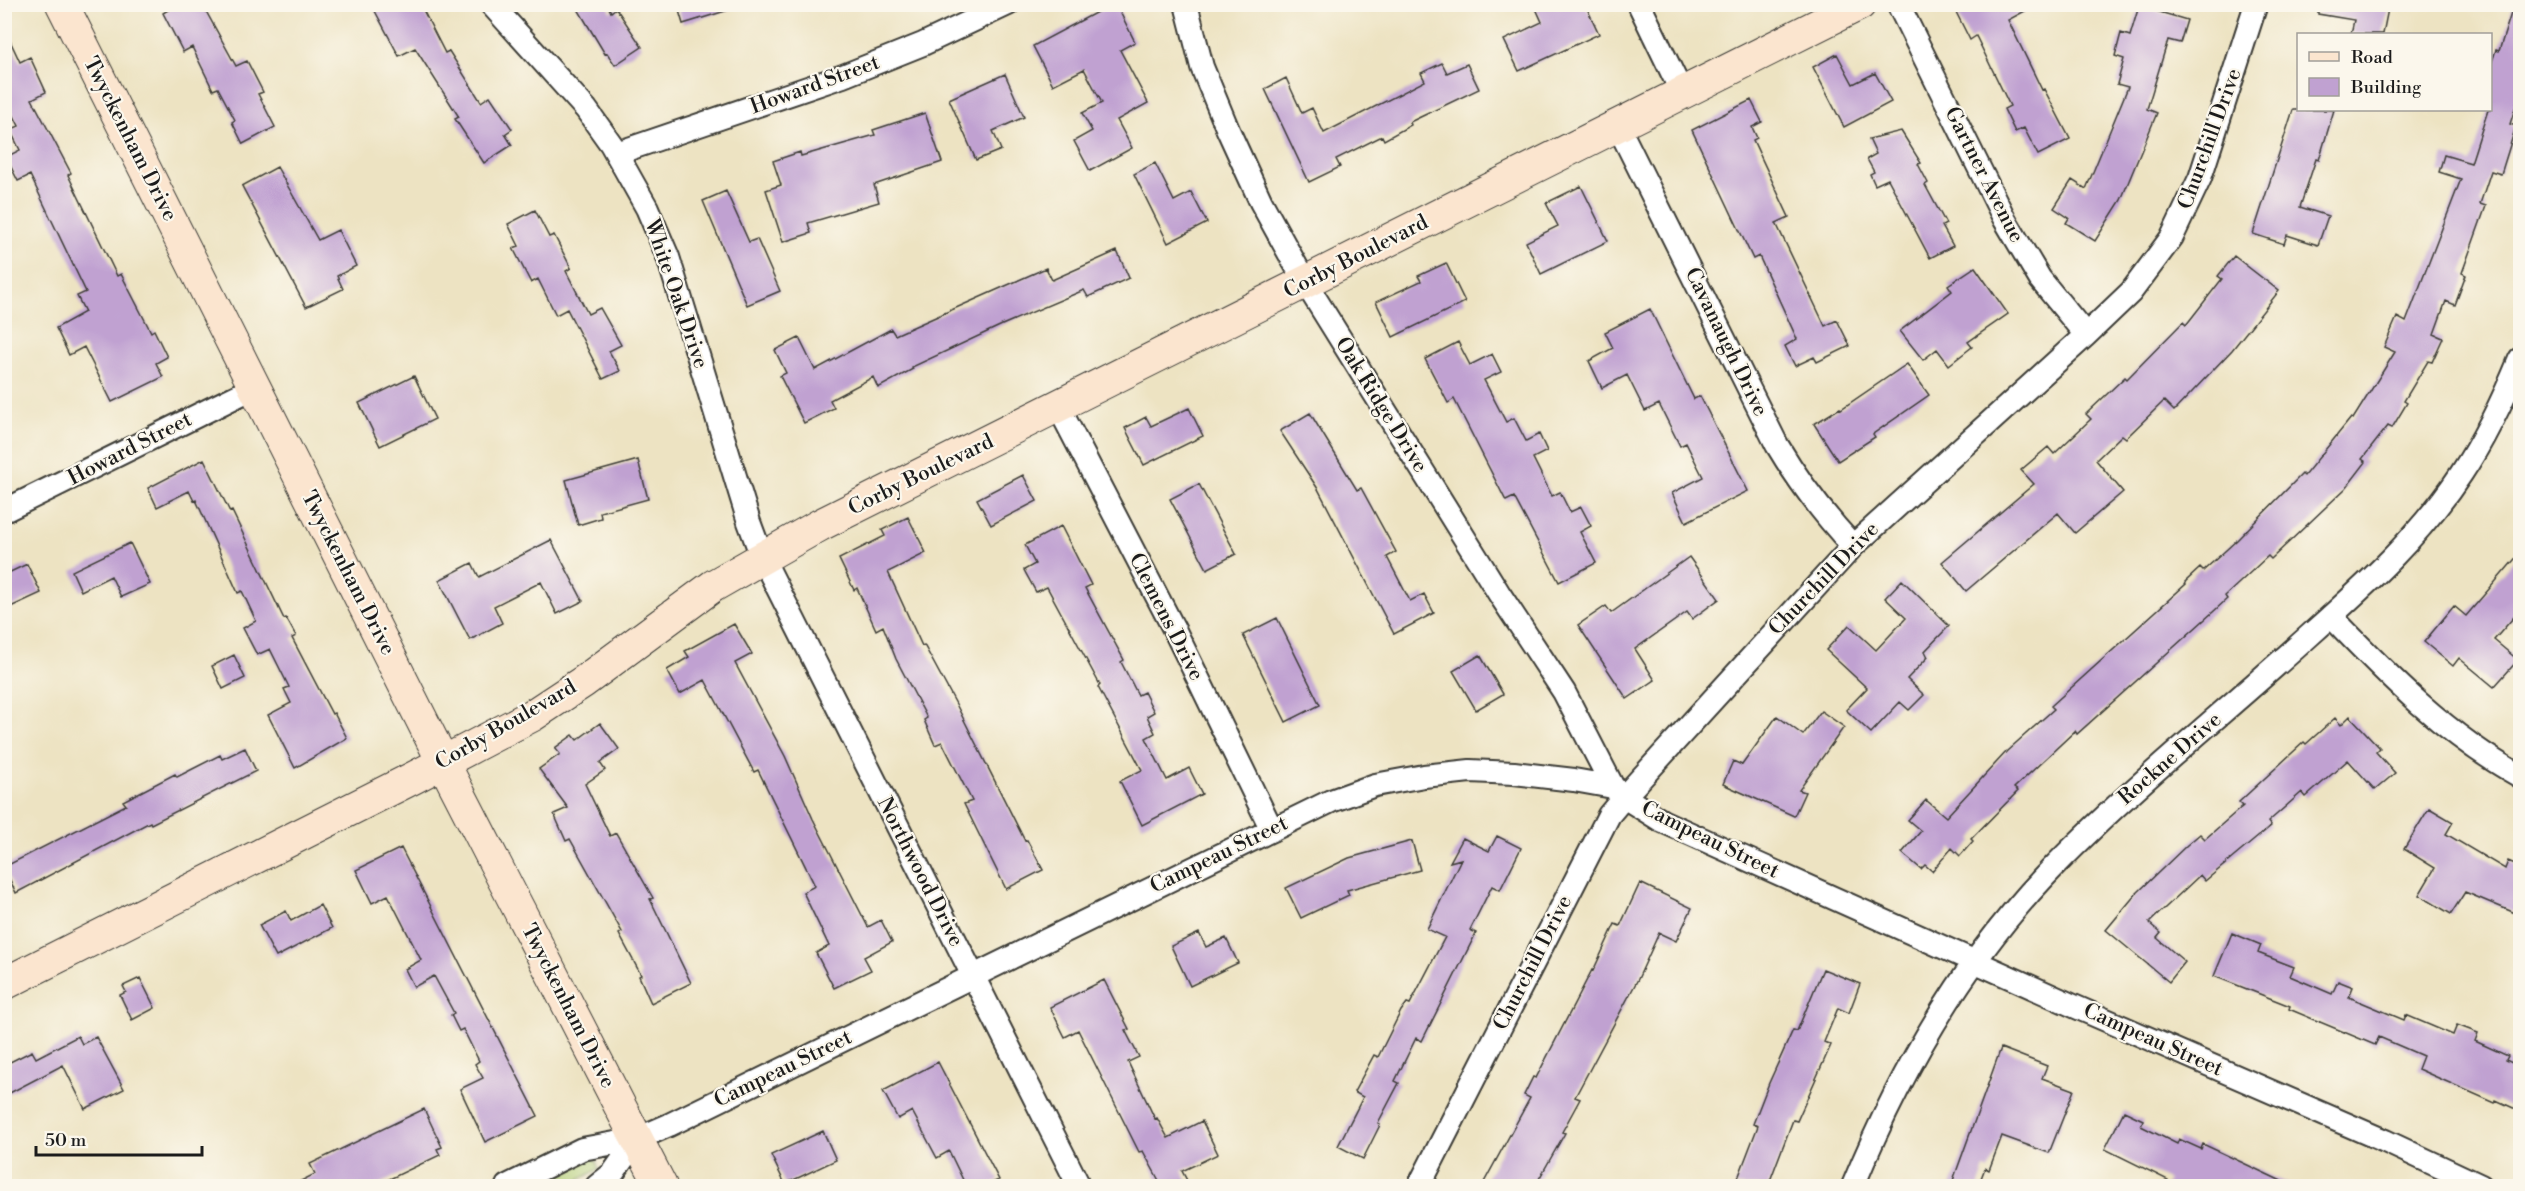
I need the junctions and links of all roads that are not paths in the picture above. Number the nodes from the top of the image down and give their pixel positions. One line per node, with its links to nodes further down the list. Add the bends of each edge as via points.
1 (62, 4): 15 (street, Twyckenham Drive)
2 (491, 4): 11 (street, White Oak Drive, via 567,87)
3 (1008, 4): 11 (street, Howard Street, via 843,76)
4 (1186, 4): 12 (street, Oak Ridge Drive, via 1202,67 1228,130 1261,202)
5 (1639, 4): 9 (street)
6 (1860, 4): 9 (street, Corby Boulevard)
7 (1898, 4): 13 (street, Gartner Avenue, via 2005,220 2040,279)
8 (2256, 4): 13 (street, Churchill Drive, via 2200,178 2172,237 2131,292)
9 (1682, 93): 10 (street, Corby Boulevard)
10 (1618, 126): 12 (street, Corby Boulevard); 18 (street, Cavanaugh Drive, via 1777,445 1817,506)
11 (617, 153): 19 (street, White Oak Drive, via 668,257)
12 (1305, 282): 16 (street, Corby Boulevard); 23 (street, Oak Ridge Drive, via 1564,692)
13 (2086, 335): 18 (street, Churchill Drive)
14 (2520, 358): 20 (street, Rockne Drive, via 2486,433 2460,475 2380,572)
15 (255, 387): 17 (street, Howard Street); 21 (street, Twyckenham Drive)
16 (1058, 406): 19 (street, Corby Boulevard); 24 (street, Clemens Drive, via 1175,631)
17 (4, 512)
18 (1853, 546): 23 (street, Churchill Drive)
19 (762, 557): 21 (street, Corby Boulevard, via 713,586 533,715); 26 (street, Northwood Drive)
20 (2331, 616): 22 (street, via 2424,708); 25 (street, Rockne Drive, via 2108,814 2045,876)
21 (442, 762): 27 (street, Corby Boulevard); 28 (street, Twyckenham Drive)
22 (2520, 776)
23 (1618, 792): 24 (street, Campeau Street, via 1574,780 1514,773 1470,771 1424,776 1375,785); 25 (street, Campeau Street, via 1662,821); 33 (street, Churchill Drive)
24 (1272, 830): 26 (street, Campeau Street)
25 (1974, 960): 34 (street, Rockne Drive, via 1922,1042); 35 (street, Campeau Street)
26 (972, 976): 28 (street, Campeau Street); 32 (street, Northwood Drive)
27 (4, 984)
28 (637, 1139): 29 (street, Campeau Street, via 582,1149); 30 (street, Campeau Street, via 613,1173); 31 (street, Twyckenham Drive)
29 (507, 1186)
30 (597, 1186)
31 (661, 1186)
32 (1079, 1186)
33 (1419, 1186)
34 (1853, 1186)
35 (2481, 1186)

